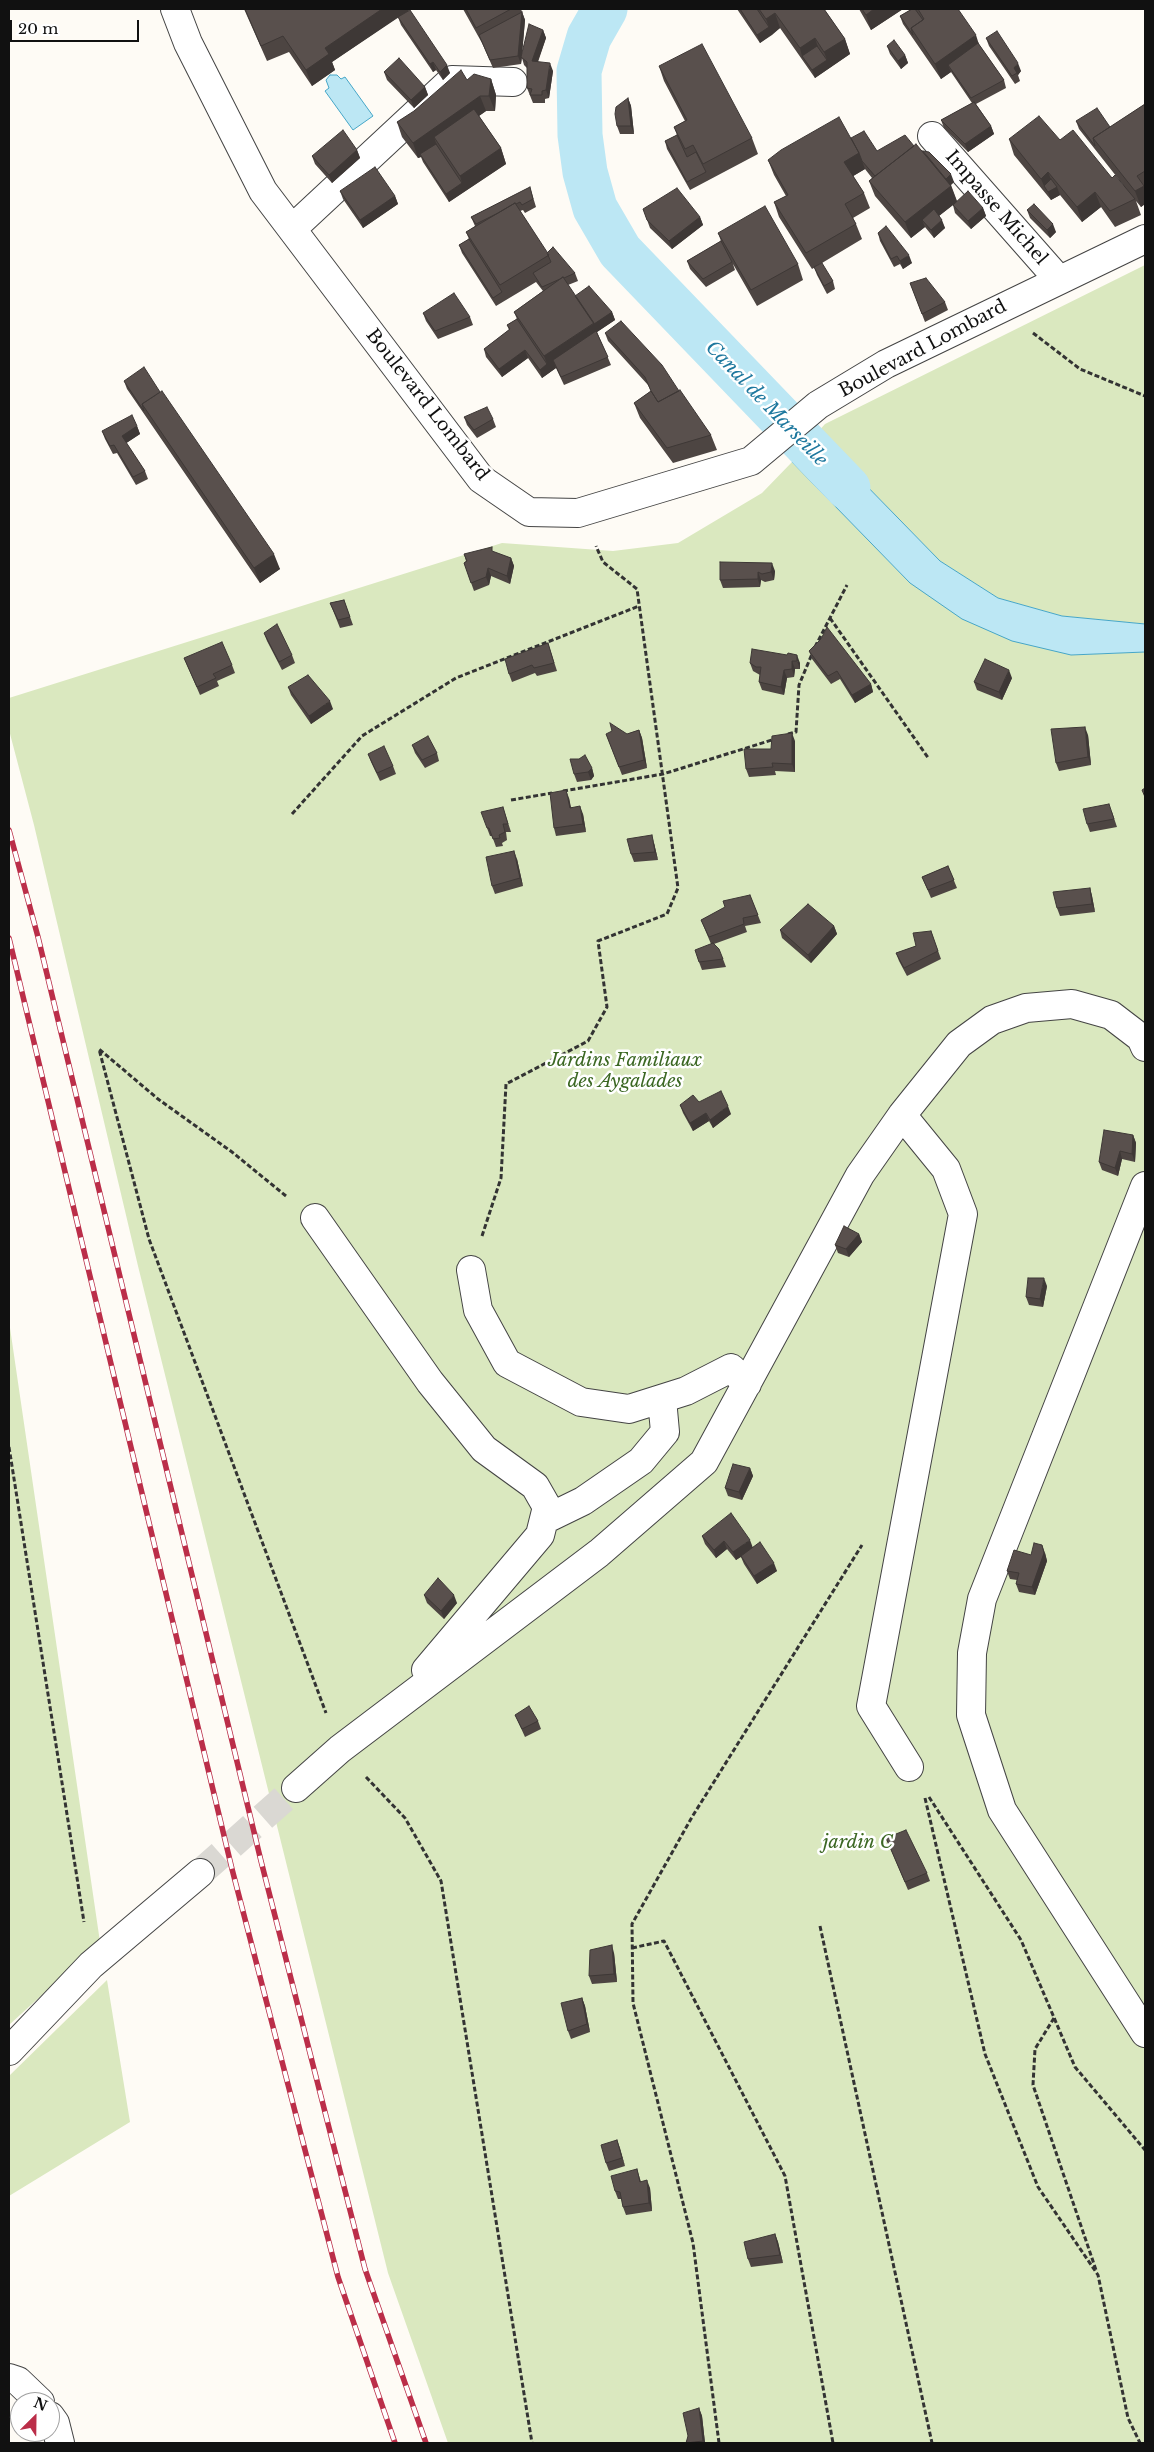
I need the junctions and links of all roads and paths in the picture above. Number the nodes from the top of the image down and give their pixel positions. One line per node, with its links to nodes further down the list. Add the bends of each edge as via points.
1 (175, 9): 4 (street, Boulevard Lombard, via 188,42 263,191)
2 (513, 82): 4 (street, via 452,80)
3 (932, 136): 6 (street, Impasse Michel)
4 (292, 229): 9 (street, Boulevard Lombard, via 481,479 529,512)
5 (1145, 238): 6 (street, Boulevard Lombard)
6 (1059, 280): 7 (street, Boulevard Lombard)
7 (1000, 309): 8 (path, via 1080,369); 9 (street, Boulevard Lombard, via 886,364 818,405 751,461)
8 (1145, 396)
9 (578, 513): 11 (path, via 584,519 603,562 637,589)
10 (847, 585): 12 (path)
11 (639, 606): 14 (path); 16 (path, via 456,678 362,736)
12 (830, 618): 13 (path); 14 (path, via 799,685 796,732)
13 (929, 759)
14 (663, 774): 15 (path); 22 (path, via 678,888 667,914 598,941 607,1007 588,1040 506,1084 501,1178)
15 (511, 800)
16 (292, 814)
17 (1135, 1021): 18 (street); 19 (street, via 1072,1004 1026,1008 992,1020 959,1044)
18 (1145, 1047)
19 (902, 1115): 23 (street, via 860,1175); 30 (street, via 946,1169 963,1214 871,1706)
20 (1145, 1186): 37 (street, via 982,1599 972,1653 971,1714 1002,1810)
21 (315, 1218): 26 (street, via 430,1382 484,1449 535,1486 547,1508); 29 (path, via 158,1099 99,1048 149,1240)
22 (470, 1270): 24 (street, via 478,1310 507,1363 581,1402 629,1409)
23 (747, 1384): 24 (street, via 731,1368 686,1391); 28 (street, via 704,1462 599,1553)
24 (662, 1399): 26 (street, via 665,1432 641,1461 583,1501)
25 (9, 1447): 35 (path)
26 (544, 1520): 28 (street, via 540,1536)
27 (867, 1537): 34 (path, via 692,1817 632,1924)
28 (392, 1709): 29 (street)
29 (340, 1749): 31 (street); 43 (path, via 405,1818 442,1881)
30 (916, 1777): 36 (path, via 1021,1940); 40 (path, via 985,2054 1038,2187)
31 (296, 1788)
32 (200, 1873): 35 (street)
33 (820, 1926): 46 (path)
34 (632, 1948): 44 (path, via 632,2002 693,2243); 45 (path, via 664,1941 785,2176)
35 (91, 1965): 38 (street)
36 (1054, 2018): 39 (path, via 1075,2067); 40 (path, via 1035,2050 1033,2085)
37 (1145, 2033)
38 (9, 2051)
39 (1145, 2150)
40 (1098, 2275): 47 (path, via 1128,2418)
41 (9, 2378): 42 (street, via 18,2381)
42 (30, 2392)
43 (532, 2443)
44 (719, 2443)
45 (833, 2443)
46 (932, 2443)
47 (1140, 2443)

